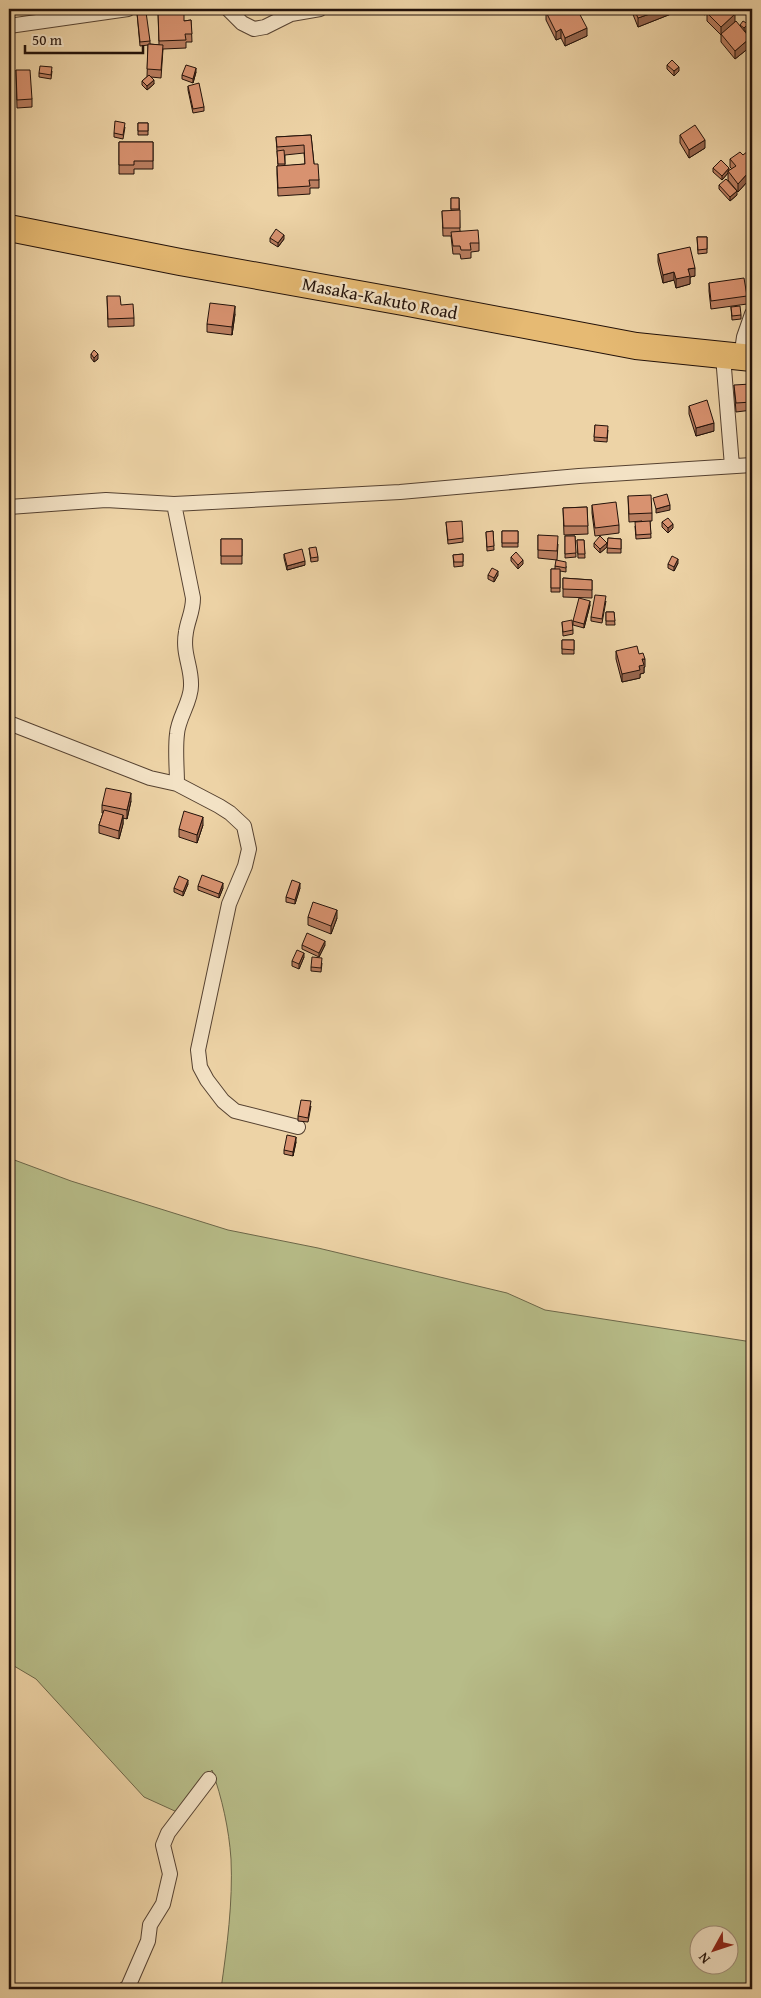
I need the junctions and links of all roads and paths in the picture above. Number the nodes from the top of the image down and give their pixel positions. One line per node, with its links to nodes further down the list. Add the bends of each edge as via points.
1 (128, 9): 4 (street)
2 (228, 9): 3 (street, via 242,23 254,28 265,27 291,14)
3 (320, 9)
4 (9, 26)
5 (9, 228): 7 (highway, Masaka-Kakuto Road, via 636,346)
6 (752, 314): 7 (street)
7 (739, 357): 9 (street)
8 (752, 465): 9 (street)
9 (732, 466): 10 (street, via 400,492)
10 (174, 504): 11 (street, via 106,500); 13 (street, via 193,598 185,643 191,687 177,732)
11 (9, 507)
12 (9, 723): 13 (street, via 150,778)
13 (177, 784): 14 (street, via 230,812 244,826 248,849 245,866 229,904 198,1050 200,1067 223,1101 235,1111)
14 (298, 1127)
15 (209, 1779): 16 (street, via 168,1833 163,1845 170,1874 163,1904 150,1925 148,1941)
16 (125, 1989)

